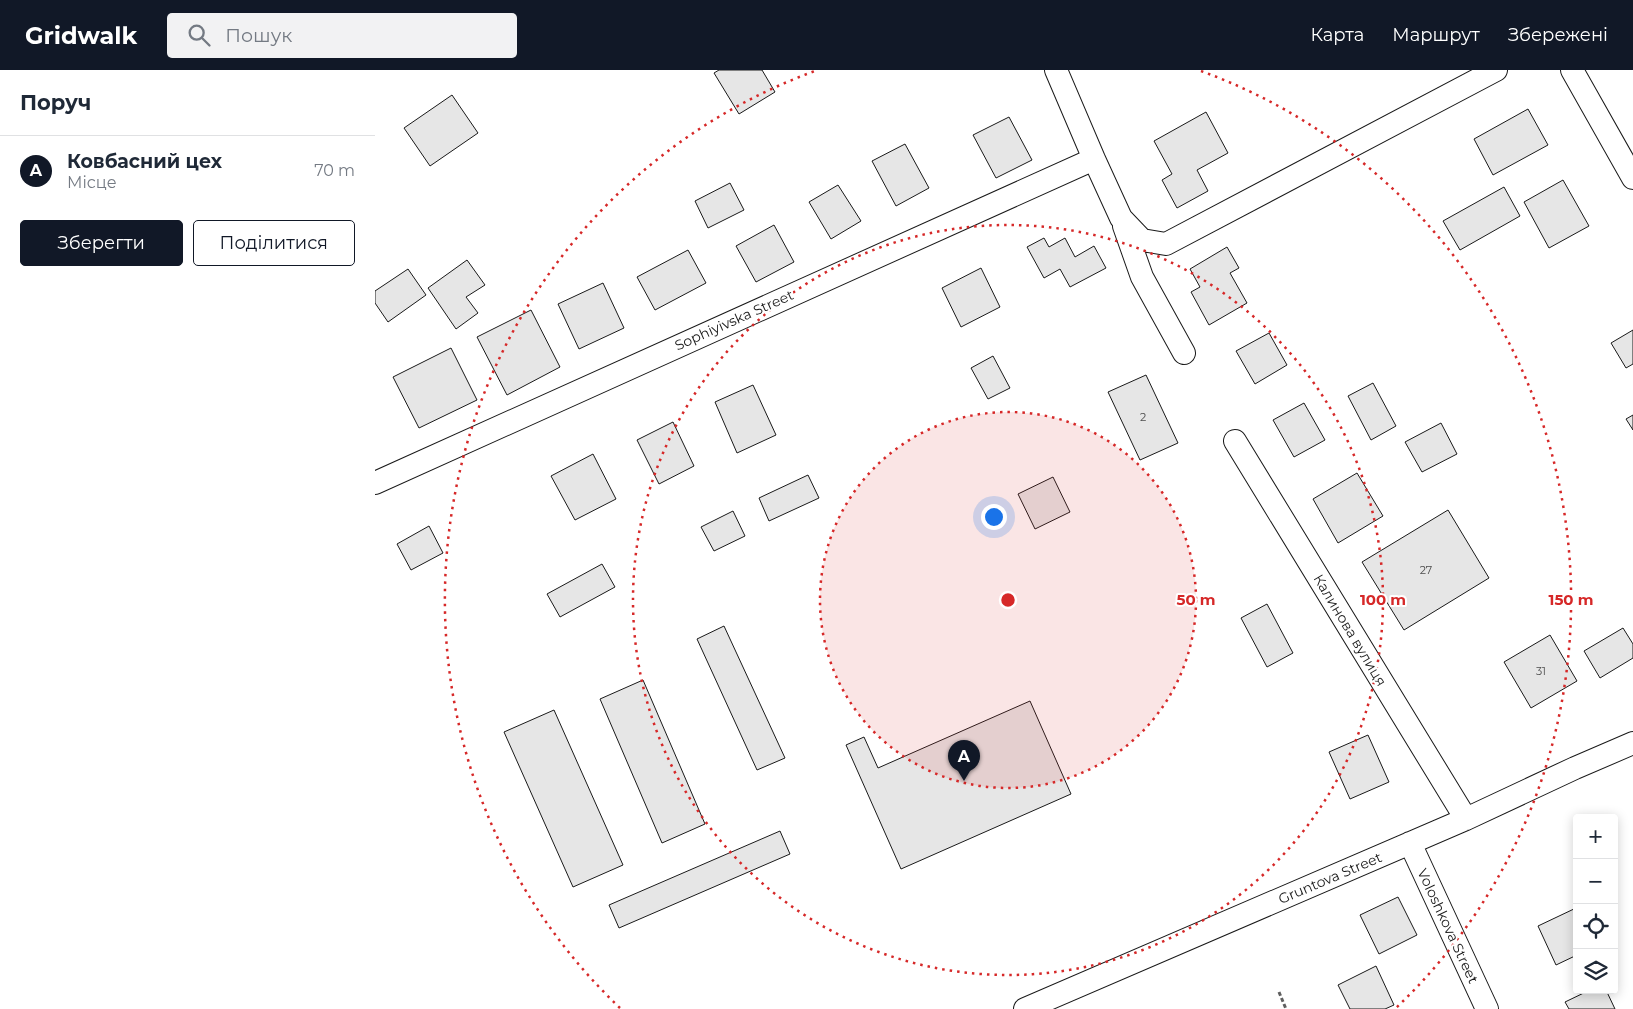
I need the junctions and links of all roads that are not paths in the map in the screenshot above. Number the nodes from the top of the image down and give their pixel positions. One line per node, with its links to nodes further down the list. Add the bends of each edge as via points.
1 (1056, 70): 4 (street)
2 (1496, 70): 6 (street, via 1166,244 1141,240)
3 (1572, 70): 5 (street)
4 (1093, 159): 6 (street); 9 (street, Sophiyivska Street)
5 (1633, 178)
6 (1121, 218): 7 (street, via 1142,277)
7 (1184, 353)
8 (1235, 441): 11 (street, Калинова вулиця)
9 (377, 476)
10 (1633, 743): 11 (street, Gruntova Street)
11 (1466, 820): 12 (street, Gruntova Street)
12 (1410, 843): 13 (street, Gruntova Street); 14 (street, Voloshkova Street)
13 (1025, 1009)
14 (1487, 1009)

